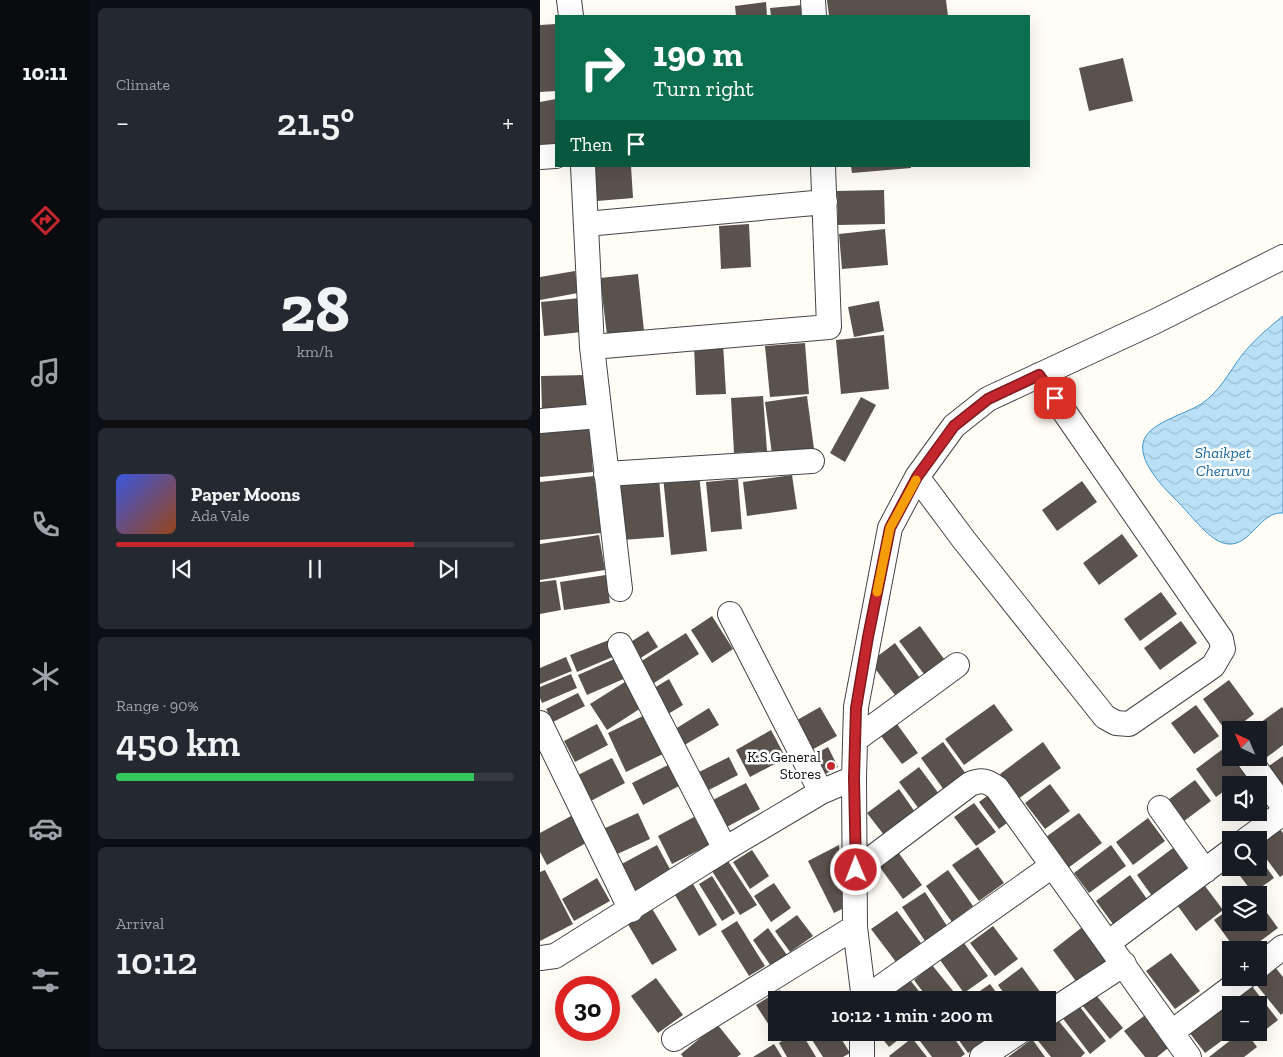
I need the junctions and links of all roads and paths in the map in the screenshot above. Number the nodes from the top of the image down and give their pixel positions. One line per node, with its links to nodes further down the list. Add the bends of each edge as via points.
1 (569, 0): 3 (street)
2 (813, 0): 4 (street)
3 (571, 15)
4 (814, 15)
5 (555, 156): 6 (street)
6 (540, 157)
7 (583, 167): 10 (street)
8 (823, 167): 9 (street)
9 (825, 202): 10 (street); 12 (street, via 829,327)
10 (586, 224): 12 (street)
11 (1283, 257): 13 (street)
12 (592, 348): 14 (street)
13 (1039, 375): 18 (street, via 988,399 954,426); 18 (street, via 1221,639 1223,649 1213,666 1129,724 1116,723 1105,717)
14 (599, 416): 15 (street); 17 (street)
15 (540, 421)
16 (812, 461): 17 (street)
17 (606, 474): 19 (street)
18 (917, 477): 24 (street, via 890,528 856,708)
19 (620, 590)
20 (730, 614): 27 (street)
21 (620, 646): 32 (street)
22 (957, 665): 24 (street)
23 (540, 723): 37 (street)
24 (855, 740): 26 (street)
25 (1254, 766): 28 (street)
26 (854, 778): 27 (street); 35 (street)
27 (820, 792): 32 (street)
28 (1283, 806)
29 (1160, 808): 36 (street)
30 (1283, 813): 31 (street)
31 (1258, 831)
32 (725, 849): 37 (street)
33 (1222, 858): 36 (street)
34 (1052, 866): 35 (street, via 997,788 988,781 979,781 970,784); 39 (street); 46 (street)
35 (856, 870): 38 (street)
36 (1205, 871): 39 (street)
37 (631, 910): 41 (street, via 555,956)
38 (855, 927): 45 (street); 49 (street)
39 (1108, 943): 43 (street)
40 (1283, 947): 42 (street)
41 (540, 958)
42 (1267, 960)
43 (1124, 964): 47 (street); 48 (street)
44 (1233, 986): 48 (street)
45 (863, 991)
46 (877, 991)
47 (1056, 1008)
48 (1172, 1032): 51 (street)
49 (674, 1039)
50 (1006, 1041): 52 (street)
51 (1186, 1056)
52 (982, 1057)

